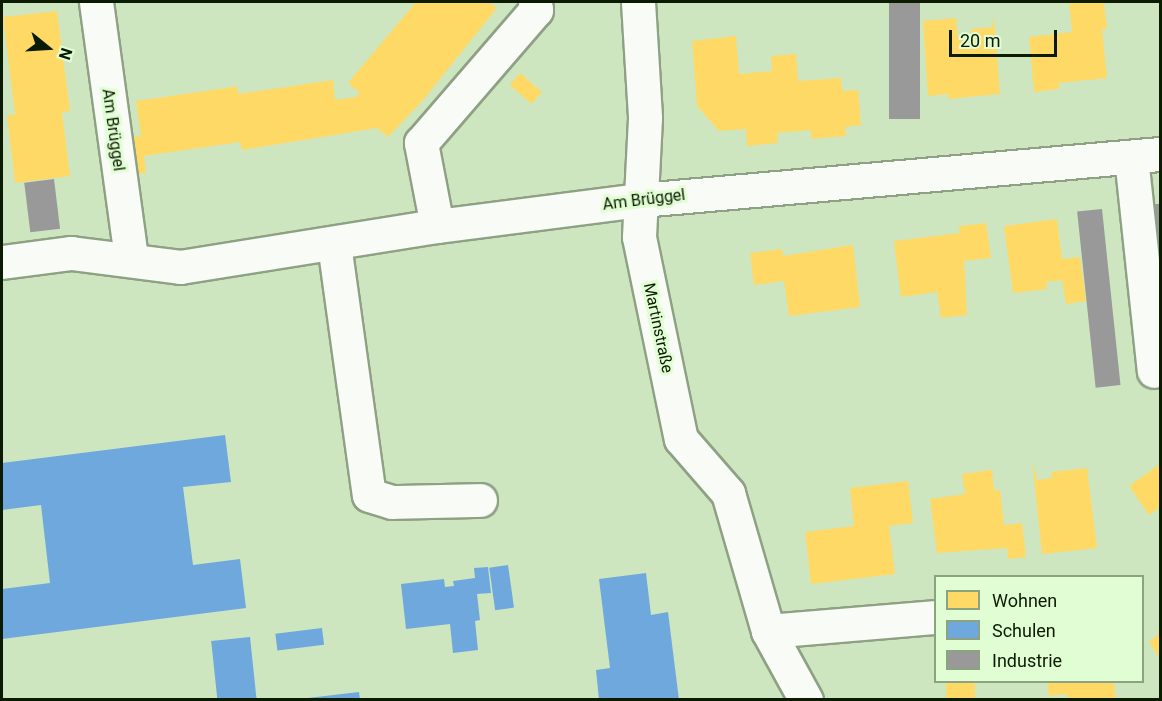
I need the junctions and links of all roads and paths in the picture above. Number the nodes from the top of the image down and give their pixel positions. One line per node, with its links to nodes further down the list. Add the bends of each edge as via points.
1 (96, 2): 8 (street, Am Brüggel)
2 (535, 2): 6 (street, via 536,10 422,143)
3 (638, 2): 5 (street, Martinstraße, via 645,118)
4 (1146, 156): 5 (street, Am Brüggel); 10 (street)
5 (641, 200): 6 (street, Am Brüggel); 13 (street, Martinstraße, via 639,237 681,439 728,493)
6 (436, 226): 7 (street, Am Brüggel)
7 (334, 244): 8 (street, Am Brüggel, via 180,267); 11 (street, via 369,495 392,502)
8 (131, 259): 9 (street, Am Brüggel, via 71,254)
9 (2, 262)
10 (1154, 371)
11 (480, 501)
12 (934, 617): 13 (street)
13 (768, 631): 14 (street, Martinstraße)
14 (806, 699)

